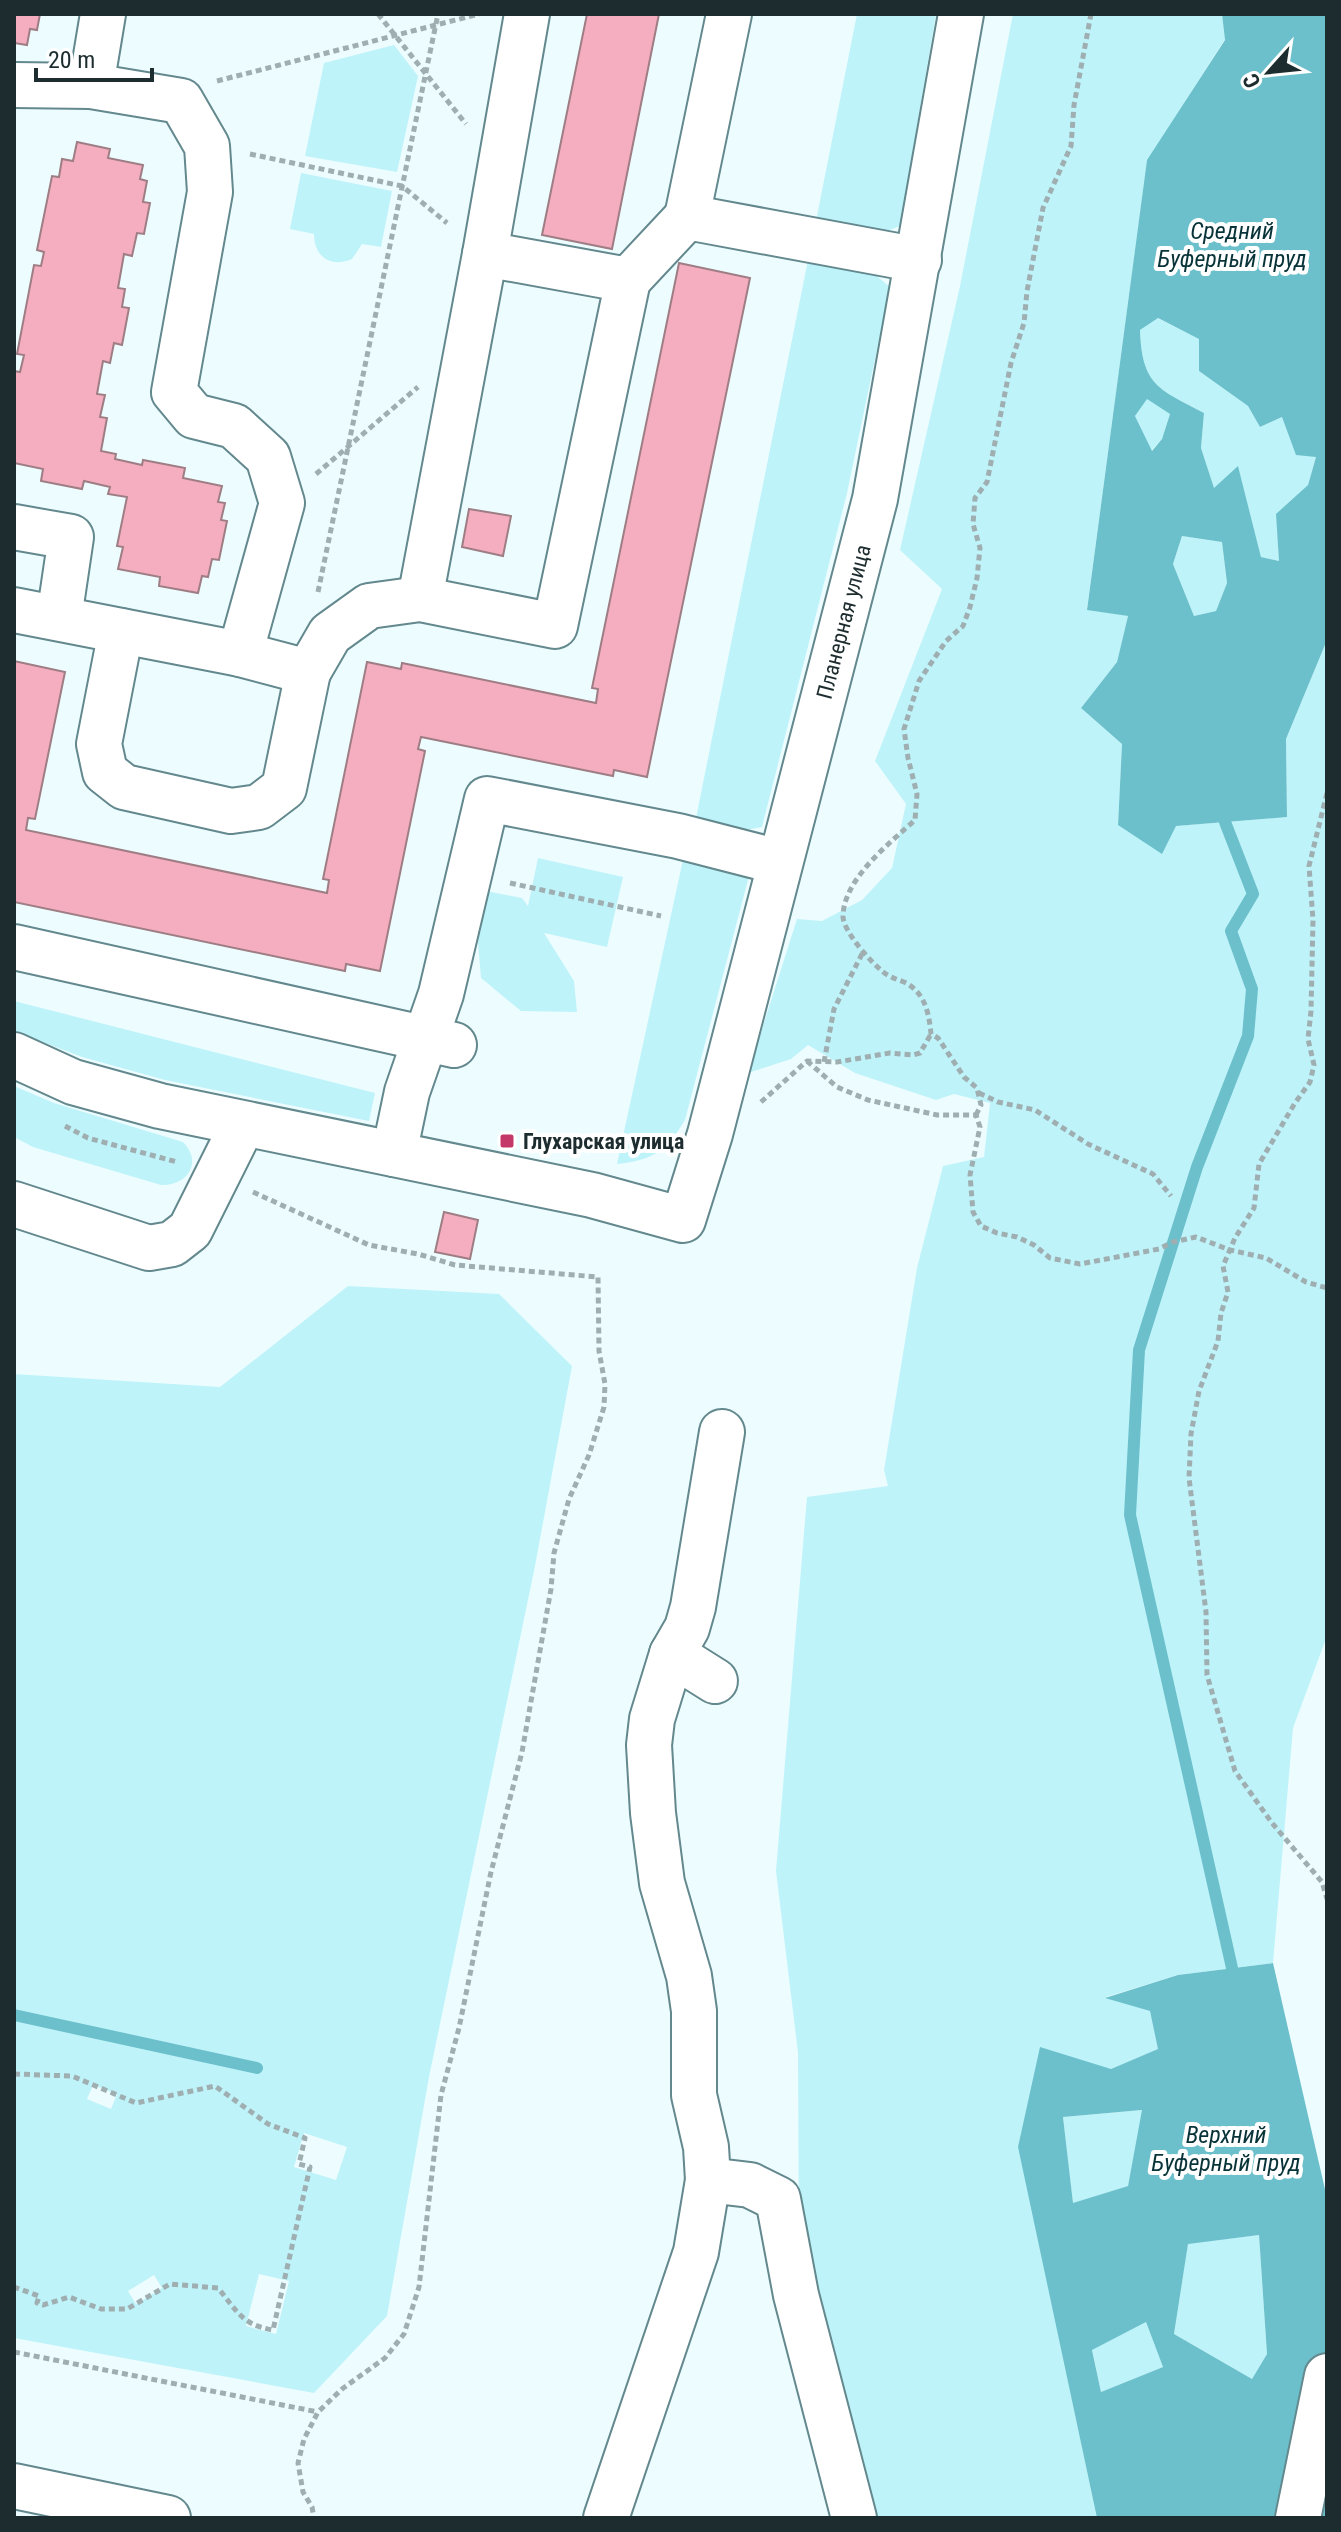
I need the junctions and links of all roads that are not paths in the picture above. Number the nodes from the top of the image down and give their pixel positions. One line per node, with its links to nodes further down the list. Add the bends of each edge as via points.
1 (103, 14): 6 (main road)
2 (527, 14): 8 (main road)
3 (729, 14): 7 (main road)
4 (961, 14): 9 (main road, Планерная улица)
5 (14, 85): 6 (main road)
6 (91, 86): 16 (main road, via 181,101 207,146 210,192 174,392 194,416 234,426 268,457 282,503)
7 (687, 217): 9 (main road); 10 (main road)
8 (485, 254): 10 (main road); 12 (main road)
9 (919, 260): 18 (main road, Планерная улица, via 875,499)
10 (628, 280): 12 (main road, via 555,626)
11 (14, 527): 14 (main road, via 71,537)
12 (420, 599): 17 (main road, via 369,606 330,634)
13 (14, 610): 14 (main road)
14 (59, 618): 15 (main road)
15 (121, 631): 16 (main road); 17 (main road, via 99,744 105,772 124,787 231,811 259,807 284,788)
16 (240, 654): 17 (main road)
17 (308, 672)
18 (779, 862): 20 (main road, via 678,836 487,799 441,994); 23 (main road, Планерная улица, via 683,1220 592,1195)
19 (14, 947): 20 (main road)
20 (440, 1042): 23 (main road, via 407,1092)
21 (14, 1055): 22 (main road, via 73,1082)
22 (243, 1124): 23 (main road); 24 (main road, via 190,1230 172,1244 149,1248)
23 (394, 1154)
24 (14, 1204)
25 (722, 1432): 26 (main road, via 693,1607)
26 (672, 1654): 27 (main road); 28 (main road, via 652,1719 653,1813 662,1883 689,1976 694,2095)
27 (715, 1681)
28 (708, 2180): 32 (main road, via 696,2252); 33 (main road, via 750,2185 778,2199 796,2295)
29 (1327, 2376): 34 (main road)
30 (14, 2486): 31 (main road)
31 (168, 2518)
32 (606, 2518)
33 (854, 2518)
34 (1298, 2518)

